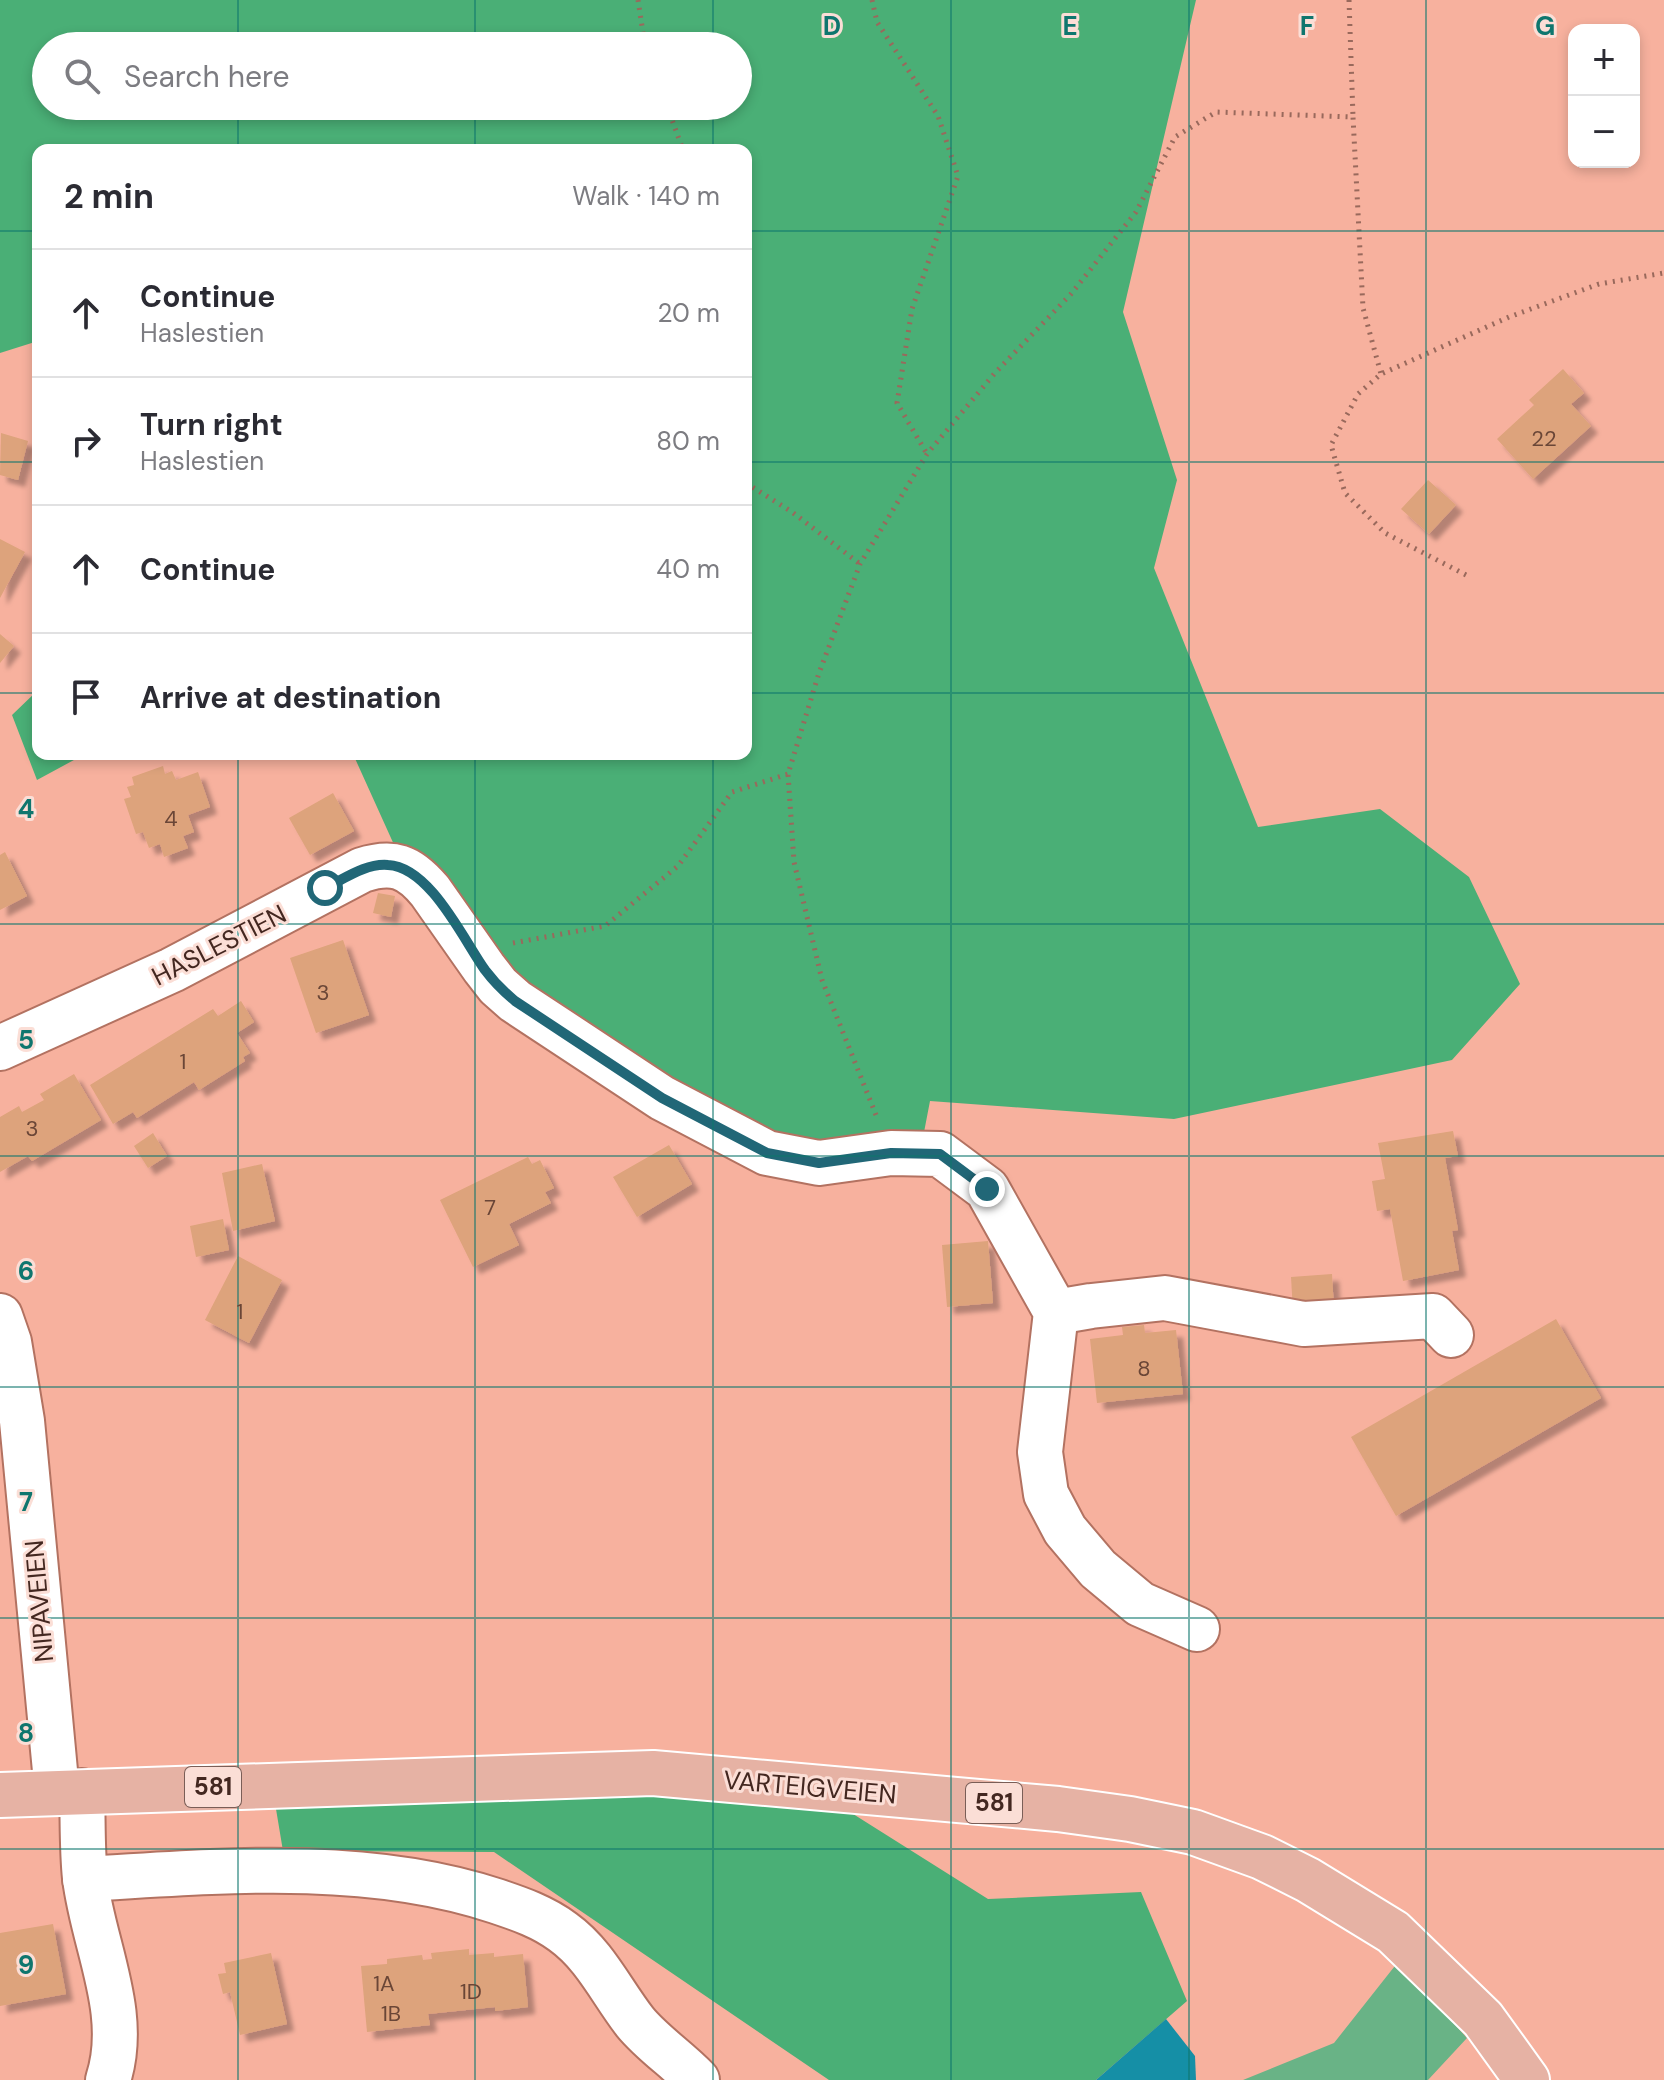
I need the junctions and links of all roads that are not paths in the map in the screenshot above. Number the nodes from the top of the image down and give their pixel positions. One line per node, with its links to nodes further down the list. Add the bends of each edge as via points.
1 (0, 1048): 2 (street, HASLESTIEN, via 172,970 325,888 374,866 395,866 418,877 498,986 515,1001 662,1098 767,1153 819,1163 891,1153 940,1154 987,1189)
2 (1056, 1312): 4 (street, via 1165,1298 1304,1324 1433,1316); 6 (street, via 1040,1452 1046,1494 1065,1530 1098,1569 1140,1604)
3 (0, 1316): 5 (street, NIPAVEIEN, via 16,1384)
4 (1451, 1335)
5 (15, 1501): 7 (street, NIPAVEIEN)
6 (1197, 1629)
7 (69, 1792): 8 (main road, VARTEIGVEIEN / 581); 9 (street, NIPAVEIEN); 12 (main road, VARTEIGVEIEN / 581, via 653,1773 1058,1809 1193,1832 1308,1880 1393,1932 1483,2019)
8 (0, 1795)
9 (85, 1879): 10 (street, NIPAVEIEN, via 116,2039); 11 (street, via 338,1873 453,1887 540,1918 565,1933 591,1958 636,2023)
10 (108, 2080)
11 (697, 2080)
12 (1527, 2080)

